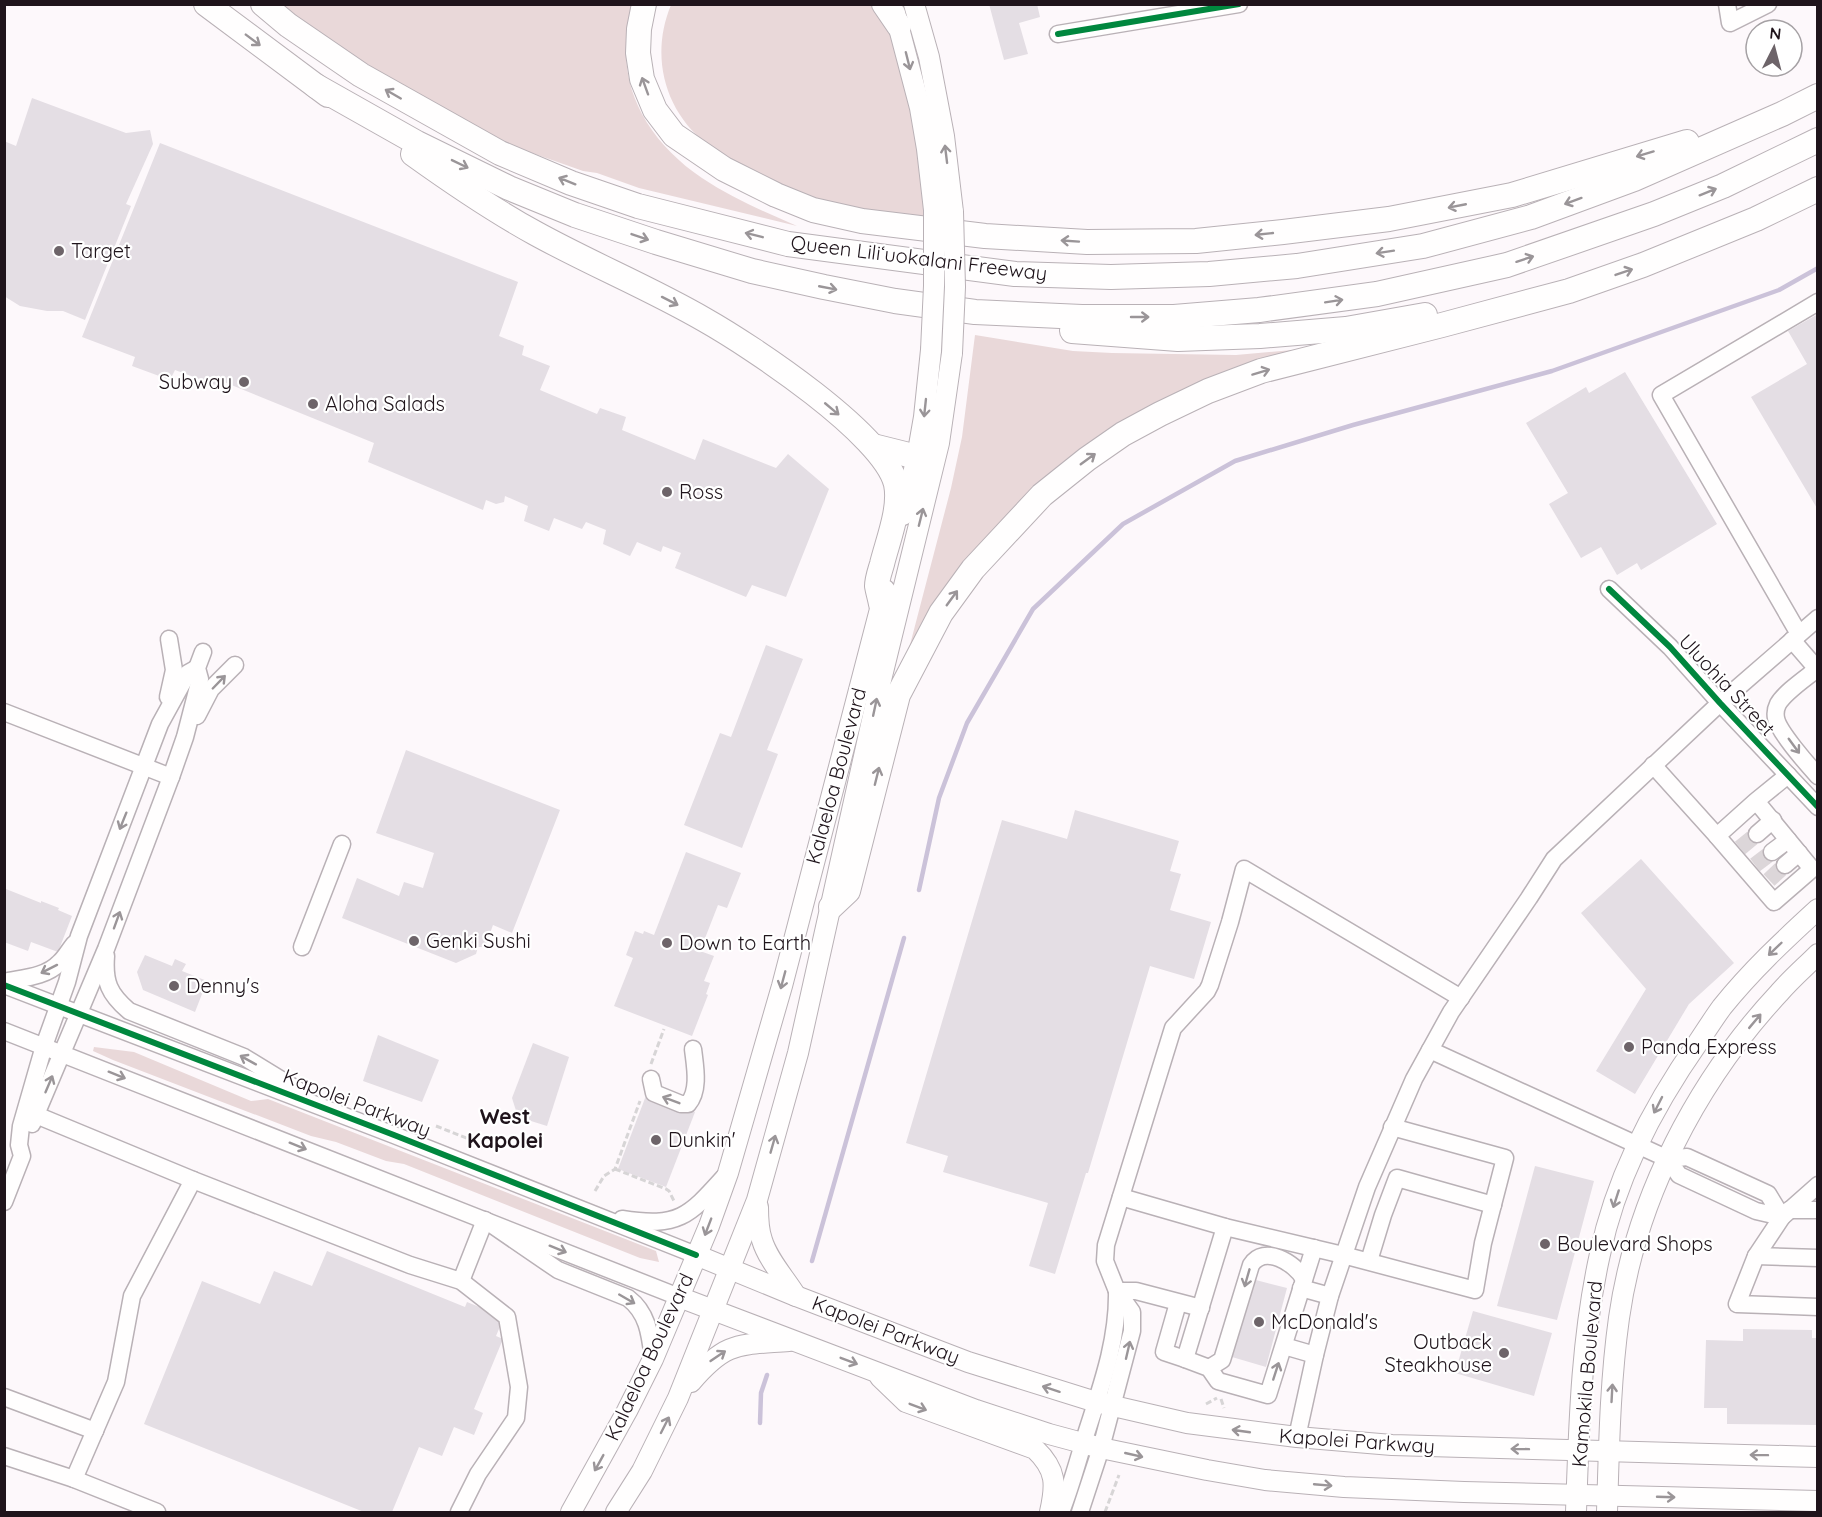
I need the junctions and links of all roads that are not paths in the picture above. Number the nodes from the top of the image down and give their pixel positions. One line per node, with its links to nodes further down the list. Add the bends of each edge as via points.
1 (206, 4): 11 (highway, one-way to 11)
2 (263, 4): 13 (highway, Queen Liliʻuokalani Freeway, one-way to 2, via 1634,179 1531,217 1423,246 1297,266 1209,274 1015,274 788,244 638,206 571,183 500,153 361,75)
3 (644, 4): 13 (highway, one-way to 3, via 1512,195 1389,219 1196,241 1087,242 985,236 862,221 813,210 724,170 674,135 654,110 642,79 638,53)
4 (884, 4): 9 (highway)
5 (914, 4): 17 (main road, Kalaeloa Boulevard, one-way to 5, via 944,136)
6 (1239, 4): 10 (street)
7 (1727, 4): 8 (street, via 1730,23)
8 (1768, 4)
9 (896, 15): 17 (main road, Kalaeloa Boulevard, one-way to 17)
10 (1058, 34)
11 (316, 86): 21 (highway, Queen Liliʻuokalani Freeway, one-way to 21, via 464,166 575,215 752,271 896,301); 22 (highway, one-way to 22, via 456,184 533,232 705,320 748,347 827,404)
12 (1818, 96): 13 (highway, Queen Liliʻuokalani Freeway)
13 (1782, 114)
14 (1818, 140): 21 (highway, Queen Liliʻuokalani Freeway, one-way to 14, via 1174,317 1377,294 1507,265 1583,240 1723,186)
15 (1818, 180): 18 (highway)
16 (1818, 189): 18 (highway)
17 (944, 211): 23 (main road, Kalaeloa Boulevard, one-way to 23, bridge); 50 (main road, Kalaeloa Boulevard, one-way to 17, bridge, via 939,443 952,353 956,287)
18 (1756, 219): 19 (highway, one-way to 18)
19 (1569, 291): 21 (highway, via 1346,328 1213,338 1031,328); 50 (highway, one-way to 19, via 848,891 898,695 907,677 941,613 973,569 1042,495 1123,434 1218,387 1261,371)
20 (1818, 302): 27 (street, via 1661,395)
21 (975, 312)
22 (873, 446): 23 (highway); 25 (highway, via 896,484 897,505 877,584)
23 (917, 457): 25 (main road, Kalaeloa Boulevard)
24 (1609, 589): 31 (street, Uluohia Street, via 1670,647)
25 (881, 604): 72 (main road, Kalaeloa Boulevard, one-way to 72, via 782,986)
26 (1818, 618): 27 (street)
27 (1796, 637): 30 (street); 31 (street)
28 (169, 639): 33 (street, via 174,670)
29 (235, 665): 34 (street, one-way to 29, via 211,689)
30 (1817, 670): 38 (street, one-way to 38, via 1783,698 1776,717)
31 (1720, 703): 35 (street); 37 (street, Uluohia Street)
32 (4, 712): 36 (street)
33 (160, 724): 34 (street, via 188,673 200,660 200,679); 36 (street)
34 (185, 737): 39 (street)
35 (1653, 765): 44 (street); 57 (street, via 1554,859)
36 (144, 767): 39 (street); 52 (street, one-way to 52)
37 (1788, 775): 40 (street); 41 (street, Uluohia Street)
38 (1818, 776)
39 (171, 777): 54 (street, one-way to 39)
40 (1756, 801): 42 (street); 44 (street)
41 (1818, 807)
42 (1773, 820): 43 (street); 45 (street)
43 (1757, 834)
44 (1717, 836): 48 (street, via 1765,884 1774,902 1812,868)
45 (1788, 840): 47 (street); 48 (street)
46 (342, 844): 53 (street)
47 (1772, 852)
48 (1799, 853): 49 (street)
49 (1785, 865)
50 (831, 907): 76 (main road, Kalaeloa Boulevard, one-way to 50, via 798,1053)
51 (1818, 909): 70 (main road, Kamokila Boulevard, one-way to 70, via 1757,966 1722,1008 1661,1098)
52 (80, 936): 56 (street, one-way to 56, via 49,971); 58 (street)
53 (302, 947)
54 (106, 949): 59 (street); 66 (street, one-way to 54, via 244,1057 129,1011 108,985 104,972)
55 (1818, 954): 71 (main road, Kamokila Boulevard, one-way to 55, via 1705,1089 1741,1038)
56 (4, 983): 58 (street, Kapolei Parkway)
57 (1461, 998): 63 (street); 75 (street, via 1244,869 1210,985 1173,1028)
58 (58, 1005): 59 (street, Kapolei Parkway); 61 (street)
59 (79, 1013): 64 (street); 66 (street, Kapolei Parkway)
60 (4, 1031): 61 (street)
61 (44, 1046): 64 (street); 69 (street)
62 (693, 1049): 65 (street, one-way to 65, via 695,1083 688,1104 654,1094)
63 (1430, 1050): 68 (street); 70 (street)
64 (62, 1053): 67 (street, one-way to 64); 82 (street, one-way to 82)
65 (650, 1072)
66 (334, 1112): 81 (street, Kapolei Parkway)
67 (36, 1115): 69 (street); 73 (street)
68 (1392, 1127): 78 (street, via 1505,1158); 86 (street)
69 (19, 1145): 77 (street, via 22,1156)
70 (1638, 1145): 71 (street); 114 (main road, Kamokila Boulevard, one-way to 114, via 1617,1194 1600,1253 1585,1351)
71 (1668, 1159): 80 (street, via 1687,1157 1768,1194); 115 (main road, Kamokila Boulevard, one-way to 71, via 1619,1316 1631,1258)
72 (728, 1173): 81 (street, via 697,1207 681,1217 640,1222); 85 (main road, Kalaeloa Boulevard, one-way to 85)
73 (193, 1180): 91 (street); 111 (street, via 132,1296 116,1382)
74 (1818, 1185): 80 (street)
75 (1121, 1197): 83 (street); 93 (street, via 1105,1261)
76 (757, 1200): 90 (main road, Kalaeloa Boulevard); 94 (main road, via 762,1241)
77 (4, 1202)
78 (1492, 1205): 89 (street, via 1398,1178); 89 (street, via 1475,1290)
79 (1818, 1210): 80 (street)
80 (1785, 1213): 87 (street)
81 (593, 1215): 85 (street, Kapolei Parkway)
82 (485, 1220): 91 (street); 96 (street, one-way to 96); 104 (street, one-way to 104, via 558,1270 635,1303 647,1323)
83 (1225, 1227): 84 (street); 99 (street)
84 (1314, 1248): 86 (street); 92 (street)
85 (696, 1255): 90 (main road, Kapolei Parkway); 96 (main road, Kalaeloa Boulevard)
86 (1343, 1255): 89 (street); 95 (street)
87 (1756, 1256): 88 (street); 98 (street, via 1737,1304)
88 (1818, 1258)
89 (1369, 1262)
90 (730, 1269): 94 (main road, Kapolei Parkway); 100 (main road, Kalaeloa Boulevard)
91 (460, 1281): 123 (street, via 507,1317 519,1387 516,1418 478,1474)
92 (1303, 1284): 95 (street); 102 (street); 106 (street, one-way to 106, via 1293,1266 1283,1260 1265,1256 1255,1259 1222,1360)
93 (1117, 1291): 97 (street, via 1136,1291); 110 (street, via 1132,1312 1132,1331)
94 (796, 1296): 110 (main road, Kapolei Parkway, one-way to 94, via 968,1362)
95 (1330, 1296): 103 (street)
96 (679, 1297): 100 (main road); 104 (main road, Kalaeloa Boulevard)
97 (1178, 1303): 99 (street); 105 (street, via 1164,1352)
98 (1818, 1307)
99 (1201, 1308): 105 (street)
100 (714, 1311): 101 (main road); 109 (main road, Kalaeloa Boulevard)
101 (795, 1340): 107 (main road, one-way to 107); 109 (main road, one-way to 101, via 719,1353 744,1344)
102 (1284, 1346): 103 (street); 106 (street, one-way to 102, via 1218,1381 1268,1395)
103 (1315, 1355): 112 (street)
104 (653, 1359): 124 (main road, Kalaeloa Boulevard, one-way to 124)
105 (1185, 1359): 106 (street)
106 (1209, 1368)
107 (874, 1371): 113 (main road, via 976,1410); 126 (main road, one-way to 126, via 906,1402 1035,1449 1046,1460 1054,1482)
108 (4, 1397): 111 (street)
109 (678, 1398): 125 (main road, Kalaeloa Boulevard, one-way to 109, via 642,1471)
110 (1104, 1404): 112 (main road, Kapolei Parkway, one-way to 110, via 1187,1422); 113 (street)
111 (95, 1431): 118 (street)
112 (1297, 1437): 114 (main road, Kapolei Parkway, one-way to 112, via 1392,1445)
113 (1092, 1445): 120 (main road, one-way to 120, via 1265,1480); 127 (street); 128 (street)
114 (1578, 1450): 115 (main road, Kapolei Parkway); 120 (main road, Kamokila Boulevard)
115 (1609, 1451): 117 (main road, Kapolei Parkway, one-way to 115); 121 (main road, Kamokila Boulevard)
116 (4, 1456): 118 (street)
117 (1818, 1457)
118 (74, 1479): 122 (street)
119 (1818, 1502): 121 (main road, one-way to 119)
120 (1576, 1503): 121 (main road)
121 (1607, 1504)
122 (157, 1512)
123 (459, 1512)
124 (571, 1512)
125 (616, 1512)
126 (1050, 1512)
127 (1061, 1512)
128 (1080, 1512)

